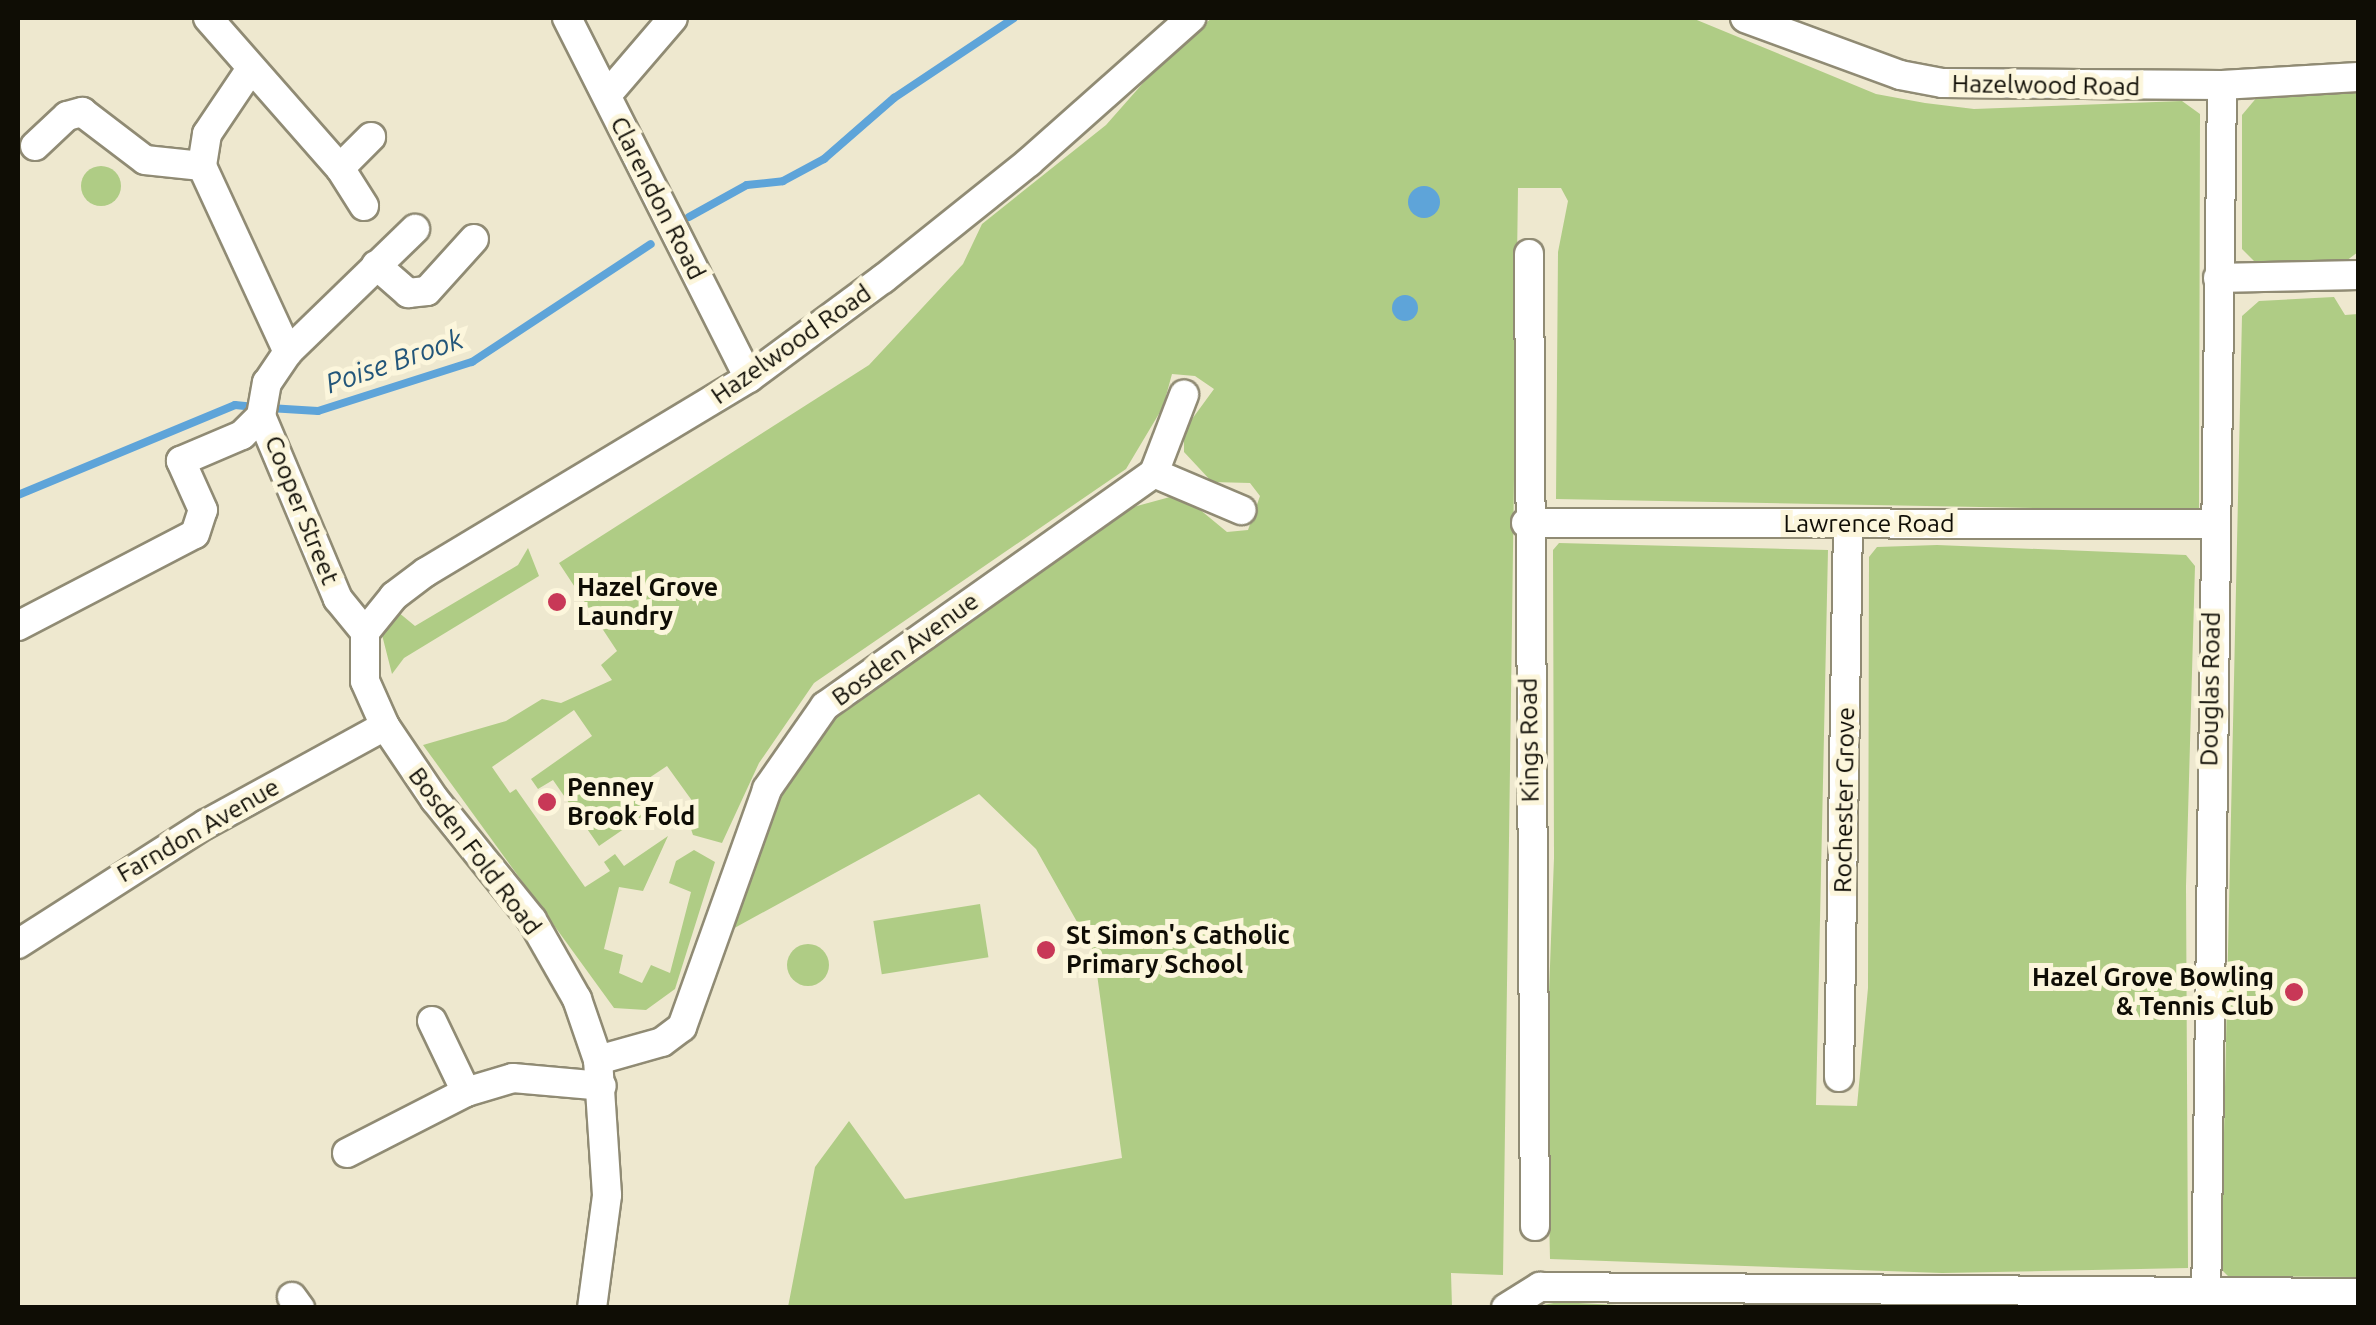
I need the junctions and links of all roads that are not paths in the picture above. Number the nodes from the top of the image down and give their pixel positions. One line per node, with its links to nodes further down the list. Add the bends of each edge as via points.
1 (208, 18): 6 (street)
2 (566, 18): 9 (street, Clarendon Road)
3 (673, 18): 9 (street)
4 (1191, 18): 22 (street, Hazelwood Road, via 1029,162)
5 (1745, 18): 8 (street, Hazelwood Road, via 1900,75 1942,83)
6 (250, 70): 12 (street, via 207,134); 13 (street)
7 (2358, 77): 8 (street, Hazelwood Road)
8 (2222, 86): 20 (street, Douglas Road)
9 (607, 95): 22 (street, Clarendon Road)
10 (370, 137): 13 (street)
11 (35, 146): 12 (street, via 67,116 82,112 145,160)
12 (202, 166): 21 (street)
13 (340, 168): 14 (street)
14 (364, 206)
15 (416, 228): 18 (street)
16 (474, 239): 18 (street, via 426,291 408,293)
17 (1529, 254): 27 (street, Kings Road)
18 (376, 265): 21 (street)
19 (2357, 275): 20 (street)
20 (2218, 278): 29 (street, Douglas Road)
21 (288, 352): 24 (street)
22 (750, 378): 31 (street, Hazelwood Road, via 426,572 394,596)
23 (1184, 395): 25 (street)
24 (263, 403): 30 (street, via 242,435 181,461 203,510 195,534); 31 (street, Cooper Street, via 338,600)
25 (1154, 473): 26 (street); 35 (street, Bosden Avenue, via 825,706 767,789 682,1027)
26 (1240, 510)
27 (1526, 523): 28 (street, Lawrence Road); 39 (street, Kings Road)
28 (1848, 523): 29 (street, Lawrence Road); 36 (street, Rochester Grove)
29 (2212, 524): 41 (street, Douglas Road)
30 (18, 626)
31 (365, 632): 32 (street, Bosden Fold Road, via 365,681)
32 (385, 726): 33 (street, Farndon Avenue, via 189,834); 35 (street, Bosden Fold Road, via 434,800 532,920 577,998)
33 (18, 944)
34 (432, 1021): 37 (street)
35 (600, 1073): 37 (street, via 513,1078); 42 (street, Bosden Fold Road, via 608,1195)
36 (1839, 1077)
37 (466, 1092): 38 (street)
38 (347, 1154)
39 (1535, 1226)
40 (2358, 1293): 41 (street)
41 (2206, 1300): 43 (street, via 1540,1287)
42 (592, 1308)
43 (1506, 1308)

